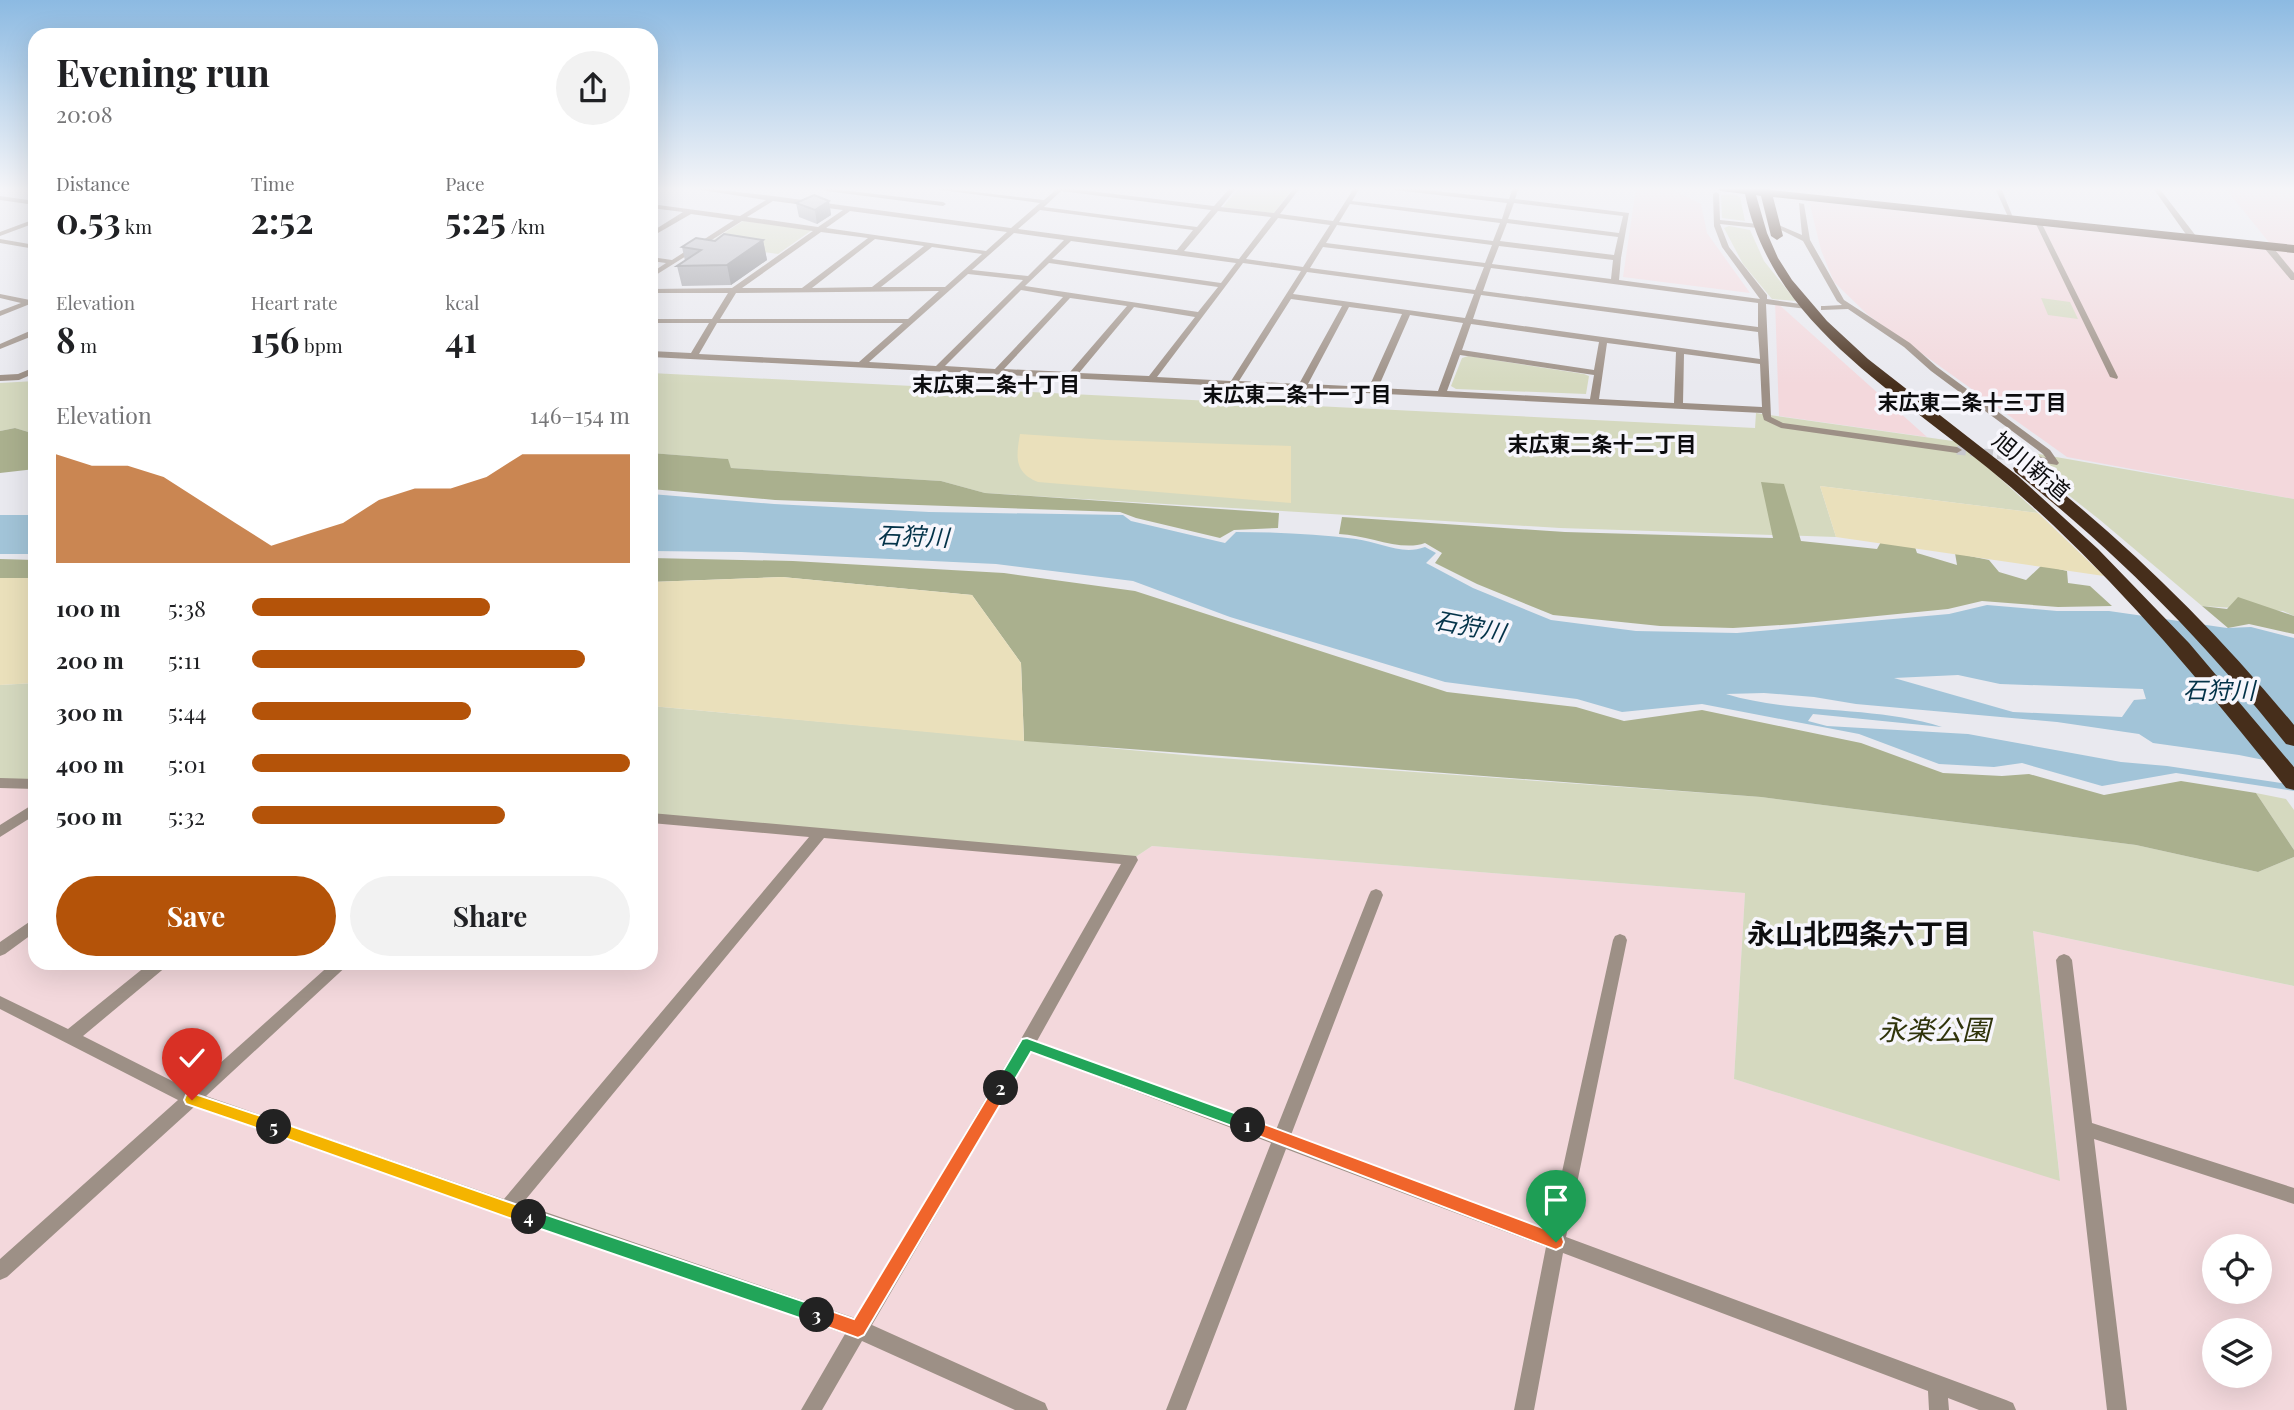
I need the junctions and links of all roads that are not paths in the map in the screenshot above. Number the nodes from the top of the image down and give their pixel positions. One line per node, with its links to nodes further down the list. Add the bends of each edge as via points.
1 (686, 254): 26 (street)
2 (785, 254): 21 (street)
3 (852, 254): 37 (street)
4 (918, 254): 38 (street)
5 (987, 254): 30 (street)
6 (1055, 254): 24 (street)
7 (1185, 254): 25 (street)
8 (1247, 254): 25 (street)
9 (1314, 254): 28 (street)
10 (1394, 254): 27 (street)
11 (1491, 254): 27 (street)
12 (1583, 254): 22 (street)
13 (1618, 254): 22 (street)
14 (1731, 254): 46 (street)
15 (1771, 254): 50 (highway, 旭川新道)
16 (1784, 254): 52 (highway, 旭川新道)
17 (1814, 254): 51 (street)
18 (2054, 254): 75 (street)
19 (2274, 254): 32 (street)
20 (769, 256): 21 (street)
21 (780, 257): 40 (street)
22 (1617, 258): 33 (street)
23 (658, 260): 26 (street)
24 (1048, 261): 31 (street); 34 (street)
25 (1242, 261): 28 (street); 34 (street)
26 (673, 262): 29 (street)
27 (1487, 266): 33 (street); 41 (street)
28 (1305, 269): 41 (street); 44 (street)
29 (658, 272)
30 (965, 272): 31 (street); 36 (street)
31 (1030, 278): 35 (street)
32 (2294, 278)
33 (1615, 282): 46 (street)
34 (1220, 285): 55 (street)
35 (1020, 288): 43 (street); 70 (street)
36 (946, 289): 38 (street); 58 (street)
37 (804, 290): 38 (street); 40 (street)
38 (873, 290)
39 (658, 291): 40 (street)
40 (733, 291): 57 (street)
41 (1478, 293): 59 (street); 60 (street)
42 (0, 296): 45 (street)
43 (1068, 296): 49 (street); 71 (street)
44 (1287, 296): 48 (street); 78 (street)
45 (28, 301)
46 (1763, 301): 50 (street); 60 (street)
47 (28, 304): 54 (street)
48 (1347, 304): 53 (street); 79 (street)
49 (1132, 305): 55 (street); 74 (street)
50 (1807, 307): 88 (highway, 旭川新道, via 1880,375 2017,482 2147,606)
51 (1849, 307): 52 (street); 86 (street, via 1907,345 2047,452 2054,463)
52 (1824, 308): 87 (highway, 旭川新道, via 1901,379 2042,485 2169,600)
53 (1407, 313): 59 (street); 80 (street)
54 (0, 314)
55 (1200, 315): 77 (street)
56 (658, 321): 57 (street)
57 (715, 321): 58 (street); 67 (street)
58 (910, 321): 69 (street)
59 (1467, 321): 62 (street); 65 (street)
60 (1761, 330): 68 (street)
61 (28, 335): 63 (street)
62 (1603, 340): 64 (street); 73 (street)
63 (0, 347)
64 (1680, 351): 68 (street); 83 (street)
65 (1458, 352): 73 (street); 81 (street)
66 (658, 354): 67 (street)
67 (695, 354): 69 (street)
68 (1763, 362): 84 (street)
69 (863, 363): 70 (street)
70 (939, 367): 71 (street)
71 (999, 370): 74 (street)
72 (28, 373): 76 (street)
73 (1597, 373): 82 (street)
74 (1073, 374): 77 (street)
75 (2114, 377)
76 (0, 378)
77 (1152, 378): 78 (street)
78 (1234, 382): 79 (street)
79 (1303, 385): 80 (street)
80 (1373, 389): 81 (street)
81 (1442, 393): 82 (street)
82 (1594, 401): 83 (street)
83 (1678, 406): 84 (street)
84 (1765, 410): 85 (street, via 1767,418 1781,425)
85 (1957, 450)
86 (2037, 459)
87 (2294, 739)
88 (2294, 782)
89 (0, 783): 90 (street)
90 (28, 783)
91 (28, 813): 93 (street)
92 (658, 819): 94 (street)
93 (0, 832)
94 (820, 833): 104 (street, via 1131,860); 109 (street)
95 (1376, 895): 107 (street)
96 (28, 929): 98 (street)
97 (1620, 940): 110 (street)
98 (0, 950)
99 (2064, 960): 106 (street)
100 (152, 970): 103 (street)
101 (335, 970): 105 (street)
102 (0, 1002): 103 (street)
103 (70, 1037): 105 (street)
104 (1027, 1044): 107 (street); 112 (street)
105 (192, 1100): 109 (street); 111 (street)
106 (2086, 1129): 108 (street); 120 (street)
107 (1280, 1136): 110 (street); 116 (street)
108 (2294, 1196)
109 (507, 1209): 112 (street)
110 (1556, 1242): 113 (street); 117 (street)
111 (0, 1271)
112 (858, 1329): 114 (street); 115 (street)
113 (1938, 1384): 118 (street); 119 (street)
114 (811, 1410)
115 (1038, 1410)
116 (1176, 1410)
117 (1524, 1410)
118 (1939, 1410)
119 (2006, 1410)
120 (2117, 1410)

